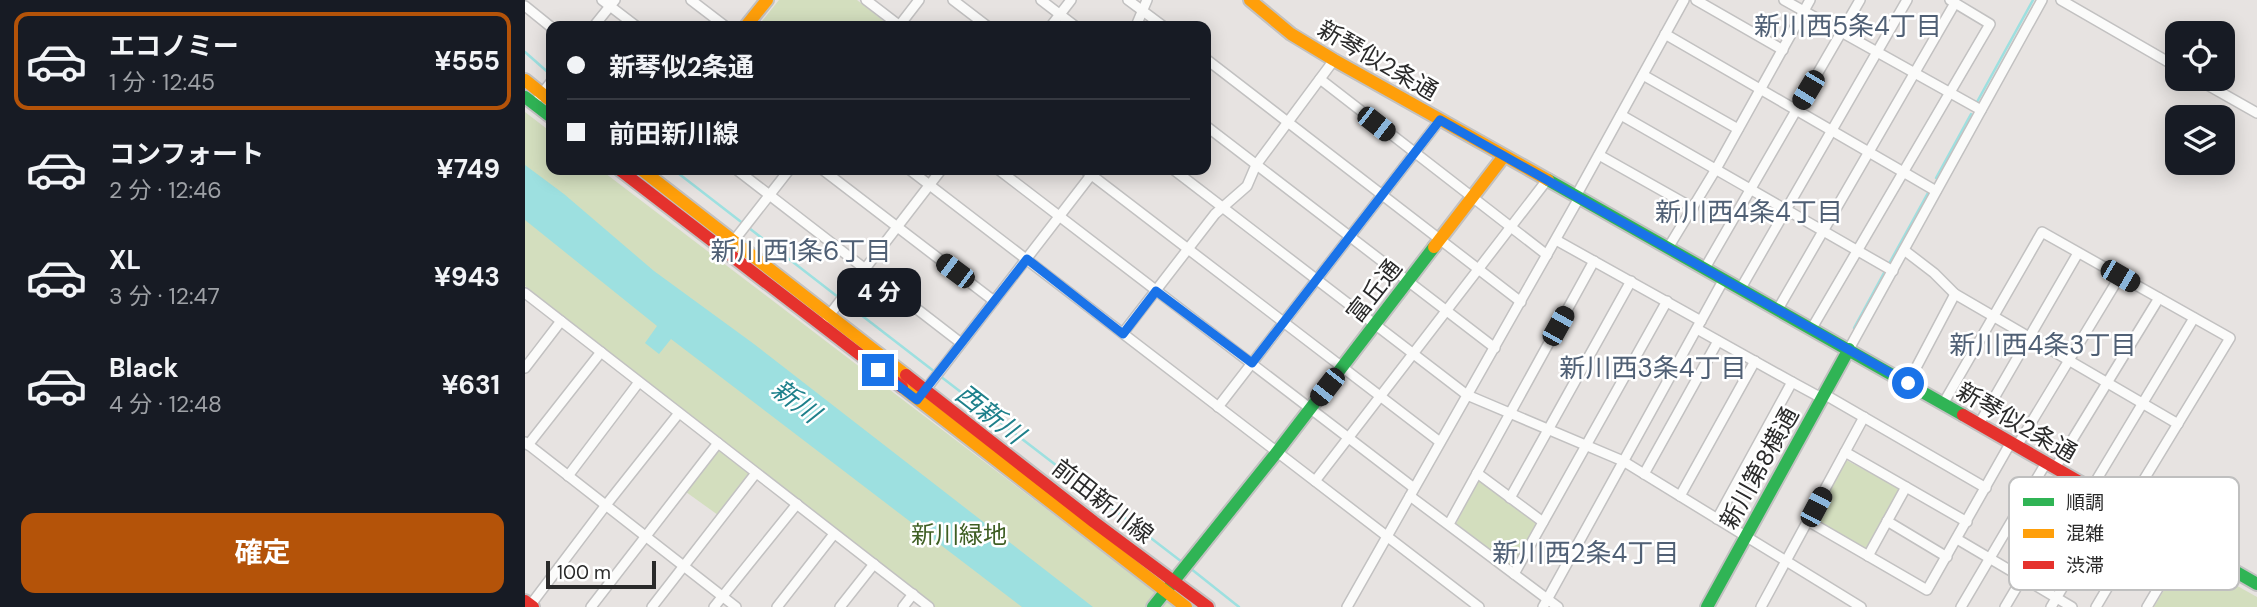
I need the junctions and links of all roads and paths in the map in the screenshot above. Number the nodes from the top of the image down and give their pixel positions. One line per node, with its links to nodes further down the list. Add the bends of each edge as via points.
1 (691, 0): 27 (street)
2 (767, 0): 28 (street)
3 (866, 0): 29 (street)
4 (919, 0): 30 (street)
5 (953, 0): 31 (street)
6 (1041, 0): 24 (street)
7 (1071, 0): 24 (street)
8 (1128, 0): 22 (street)
9 (1147, 0): 22 (street)
10 (1250, 0): 41 (street, 新琴似2条通, via 1291,34)
11 (1684, 0): 38 (street)
12 (1696, 0): 39 (street)
13 (1784, 0): 23 (street)
14 (1811, 0): 23 (street)
15 (1860, 0): 37 (street)
16 (1907, 0): 40 (street)
17 (2042, 0): 53 (street)
18 (2061, 0): 42 (street)
19 (609, 2): 25 (street); 26 (street)
20 (1953, 2): 44 (street); 50 (street, via 1990,24)
21 (525, 6): 36 (street)
22 (1143, 11): 34 (street); 35 (street)
23 (1804, 11): 37 (street); 39 (street)
24 (1060, 14): 32 (street); 33 (street)
25 (597, 21)
26 (630, 21)
27 (718, 21)
28 (750, 21)
29 (893, 21)
30 (903, 21)
31 (980, 21)
32 (1055, 21)
33 (1069, 21)
34 (1138, 21)
35 (1156, 21)
36 (546, 23)
37 (1842, 33): 40 (street); 52 (street)
38 (1665, 34): 45 (street); 48 (street)
39 (1783, 50): 48 (street)
40 (1878, 53): 44 (street); 59 (street)
41 (1333, 60): 46 (street); 56 (street, 新琴似2条通)
42 (2165, 60)
43 (1211, 63): 57 (street)
44 (1915, 74): 50 (street); 61 (street)
45 (1643, 75): 55 (street); 58 (street)
46 (1319, 79): 57 (street); 62 (street)
47 (525, 80): 51 (street)
48 (1761, 89): 52 (street); 58 (street)
49 (2218, 91): 54 (street)
50 (1950, 93): 53 (street); 67 (street)
51 (538, 99)
52 (1796, 109): 59 (street); 81 (street)
53 (1981, 110): 82 (street)
54 (2257, 113)
55 (1621, 115): 63 (street); 66 (street)
56 (1440, 120): 62 (street); 64 (street, 新琴似2条通)
57 (1288, 122): 65 (street); 83 (street)
58 (1738, 129): 66 (street)
59 (1832, 130): 61 (street); 89 (street)
60 (1211, 131): 65 (street)
61 (1870, 151): 67 (street); 93 (street)
62 (1414, 154): 83 (street); 85 (street)
63 (1599, 155): 86 (street); 88 (street)
64 (1504, 156): 79 (street, 新琴似2条通); 85 (street, 富丘通)
65 (1256, 165): 87 (street, via 1247,186); 94 (street)
66 (1716, 169): 81 (street); 88 (street)
67 (1903, 172): 82 (street); 101 (street)
68 (633, 175): 97 (street, 前田新川線)
69 (648, 175): 97 (street, 前田新川線)
70 (744, 175): 84 (street)
71 (785, 175): 84 (street)
72 (829, 175): 92 (street)
73 (918, 175): 80 (street)
74 (937, 175): 80 (street)
75 (1006, 175): 90 (street)
76 (1087, 175): 90 (street)
77 (1095, 175): 99 (street)
78 (1180, 175): 87 (street)
79 (1547, 180): 86 (street, 新琴似2条通); 91 (street)
80 (930, 184): 92 (street); 104 (street)
81 (1752, 190): 89 (street); 107 (street)
82 (1936, 191): 100 (street)
83 (1382, 194): 94 (street); 95 (street)
84 (770, 195): 97 (street); 106 (street)
85 (1472, 197): 91 (street); 95 (street, 富丘通)
86 (1577, 197): 96 (street); 98 (street, 新琴似2条通)
87 (1222, 207): 99 (street); 112 (street)
88 (1693, 208): 98 (street)
89 (1787, 210): 93 (street); 115 (street)
90 (1059, 216): 104 (street); 116 (street)
91 (1511, 226): 103 (street); 108 (street)
92 (897, 227): 106 (street); 120 (street)
93 (1825, 232): 101 (street); 124 (street)
94 (1350, 237): 112 (street); 113 (street)
95 (1440, 239): 108 (street); 113 (street, 富丘通)
96 (1556, 240): 103 (street); 105 (street)
97 (730, 246): 123 (street, 前田新川線); 132 (street, 前田新川線)
98 (1668, 248): 107 (street, 新琴似2条通)
99 (1188, 249): 116 (street); 129 (street)
100 (1904, 250): 109 (street); 118 (street)
101 (1857, 251): 109 (street); 133 (street)
102 (2078, 253): 110 (street); 126 (street, via 2042,232); 135 (street)
103 (1547, 255): 122 (street)
104 (1027, 259): 120 (street); 134 (street)
105 (1594, 261): 114 (street); 161 (street)
106 (866, 268): 123 (street); 137 (street)
107 (1705, 268): 111 (street, 新琴似2条通)
108 (1478, 269): 122 (street); 125 (street)
109 (1893, 271): 139 (street)
110 (2120, 276): 119 (street); 142 (street)
111 (1724, 279): 115 (street, 新琴似2条通); 131 (street)
112 (1317, 280): 129 (street); 130 (street)
113 (1408, 281): 125 (street); 130 (street, 富丘通)
114 (1631, 281): 121 (street); 165 (street)
115 (1741, 288): 124 (street, 新琴似2条通)
116 (1156, 291): 134 (street); 144 (street)
117 (525, 293): 128 (street)
118 (1955, 294): 126 (street); 149 (street)
119 (2158, 298): 127 (street); 150 (street)
120 (994, 301): 137 (street)
121 (1667, 301): 131 (street); 171 (street)
122 (1521, 302): 138 (street)
123 (834, 309): 132 (street); 151 (street, 前田新川線)
124 (1778, 309): 133 (street, 新琴似2条通)
125 (1446, 310): 138 (street); 141 (street)
126 (1993, 316): 135 (street); 156 (street)
127 (2194, 318): 157 (street); 164 (street, via 2230,338)
128 (561, 321): 140 (street); 146 (street)
129 (1285, 321): 144 (street); 145 (street)
130 (1375, 324): 141 (street); 145 (street, 富丘通)
131 (1699, 325): 136 (street); 174 (street)
132 (821, 326): 155 (street, 前田新川線)
133 (1812, 328): 139 (street, 新琴似2条通)
134 (1123, 334): 158 (street)
135 (2031, 338): 142 (street); 163 (street)
136 (1718, 341): 143 (street); 178 (street)
137 (961, 343): 151 (street)
138 (1495, 348): 153 (street)
139 (1849, 349): 149 (street, 新琴似2条通); 154 (street, 新川第8横通)
140 (601, 352): 147 (street); 169 (street)
141 (1412, 353): 152 (street); 153 (street)
142 (2069, 360): 150 (street); 170 (street)
143 (1755, 361): 148 (street); 188 (street)
144 (1252, 363): 158 (street); 159 (street)
145 (1343, 366): 152 (street); 159 (street, 富丘通)
146 (525, 368)
147 (639, 382): 160 (street); 179 (street)
148 (1792, 382): 154 (street); 192 (street)
149 (1908, 383): 156 (street, 新琴似2条通)
150 (2108, 383): 157 (street); 175 (street)
151 (930, 384): 155 (street); 214 (street, 前田新川線)
152 (1381, 395): 166 (street); 167 (street)
153 (1467, 396): 161 (street); 167 (street)
154 (1823, 396): 162 (street); 202 (street, 新川第8横通)
155 (917, 400): 214 (street, 前田新川線)
156 (1943, 404): 163 (street, 新琴似2条通)
157 (2143, 404): 164 (street); 182 (street)
158 (1219, 407): 172 (street)
159 (1311, 408): 166 (street); 172 (street, 富丘通)
160 (679, 413): 168 (street); 191 (street)
161 (1510, 413): 165 (street); 177 (street)
162 (1864, 416): 173 (street); 186 (street)
163 (1979, 424): 170 (street, 新琴似2条通)
164 (2178, 424): 183 (street)
165 (1548, 429): 171 (street); 189 (street)
166 (1348, 437): 184 (street); 187 (street)
167 (1440, 442): 187 (street)
168 (717, 443): 176 (street); 200 (street)
169 (527, 444): 179 (street)
170 (2014, 444): 175 (street, 新琴似2条通); 186 (street)
171 (1585, 445): 174 (street); 195 (street)
172 (1277, 452): 184 (street); 214 (street, 富丘通)
173 (1845, 452): 185 (street); 193 (street)
174 (1623, 461): 178 (street); 221 (street)
175 (2051, 466): 180 (street); 181 (street, 新琴似2条通)
176 (756, 473): 190 (street); 209 (street)
177 (1477, 473): 189 (street); 197 (street)
178 (1644, 474): 188 (street)
179 (568, 476): 191 (street)
180 (2044, 477)
181 (2070, 477)
182 (2098, 477)
183 (2146, 477)
184 (1315, 481): 201 (street)
185 (1906, 487): 194 (street); 196 (street)
186 (1986, 488): 196 (street)
187 (1412, 492): 197 (street); 201 (street)
188 (1680, 496): 192 (street)
189 (1510, 498): 195 (street)
190 (797, 504): 199 (street); 220 (street)
191 (605, 505): 200 (street); 224 (street)
192 (1717, 519): 202 (street)
193 (1808, 521): 204 (street); 207 (street)
194 (1887, 521): 204 (street); 205 (street)
195 (1543, 522): 211 (street)
196 (1967, 522): 203 (street)
197 (1448, 524): 211 (street)
198 (2009, 530): 206 (street)
199 (835, 534): 208 (street); 230 (street)
200 (645, 536): 209 (street); 226 (street)
201 (1387, 537): 236 (street); 237 (street)
202 (1746, 537): 207 (street); 239 (street, 新川第8横通)
203 (1957, 539): 205 (street); 206 (street)
204 (1868, 556): 205 (street, via 1927,590)
205 (1947, 557)
206 (1990, 559): 210 (street); 242 (street)
207 (1787, 561): 223 (street); 241 (street)
208 (874, 564): 219 (street); 231 (street)
209 (684, 566): 220 (street); 227 (street)
210 (2009, 570)
211 (1514, 574): 221 (street)
212 (2239, 574): 213 (street, 新琴似2条通)
213 (2257, 584)
214 (1170, 586): 225 (street); 234 (street, 前田新川線); 235 (street, 前田新川線)
215 (2015, 590): 243 (street)
216 (2037, 590): 222 (street)
217 (2106, 590): 245 (street)
218 (2157, 590): 246 (street)
219 (913, 594): 232 (street); 233 (street)
220 (723, 596): 228 (street); 229 (street)
221 (1546, 603): 238 (street)
222 (2054, 603): 244 (street)
223 (1763, 604): 240 (street)
224 (529, 605)
225 (1154, 606)
226 (591, 607)
227 (652, 607)
228 (715, 607)
229 (736, 607)
230 (778, 607)
231 (840, 607)
232 (903, 607)
233 (929, 607)
234 (1186, 607)
235 (1208, 607)
236 (1347, 607)
237 (1479, 607)
238 (1558, 607)
239 (1707, 607)
240 (1776, 607)
241 (1861, 607)
242 (1961, 607)
243 (2005, 607)
244 (2072, 607)
245 (2096, 607)
246 (2147, 607)

